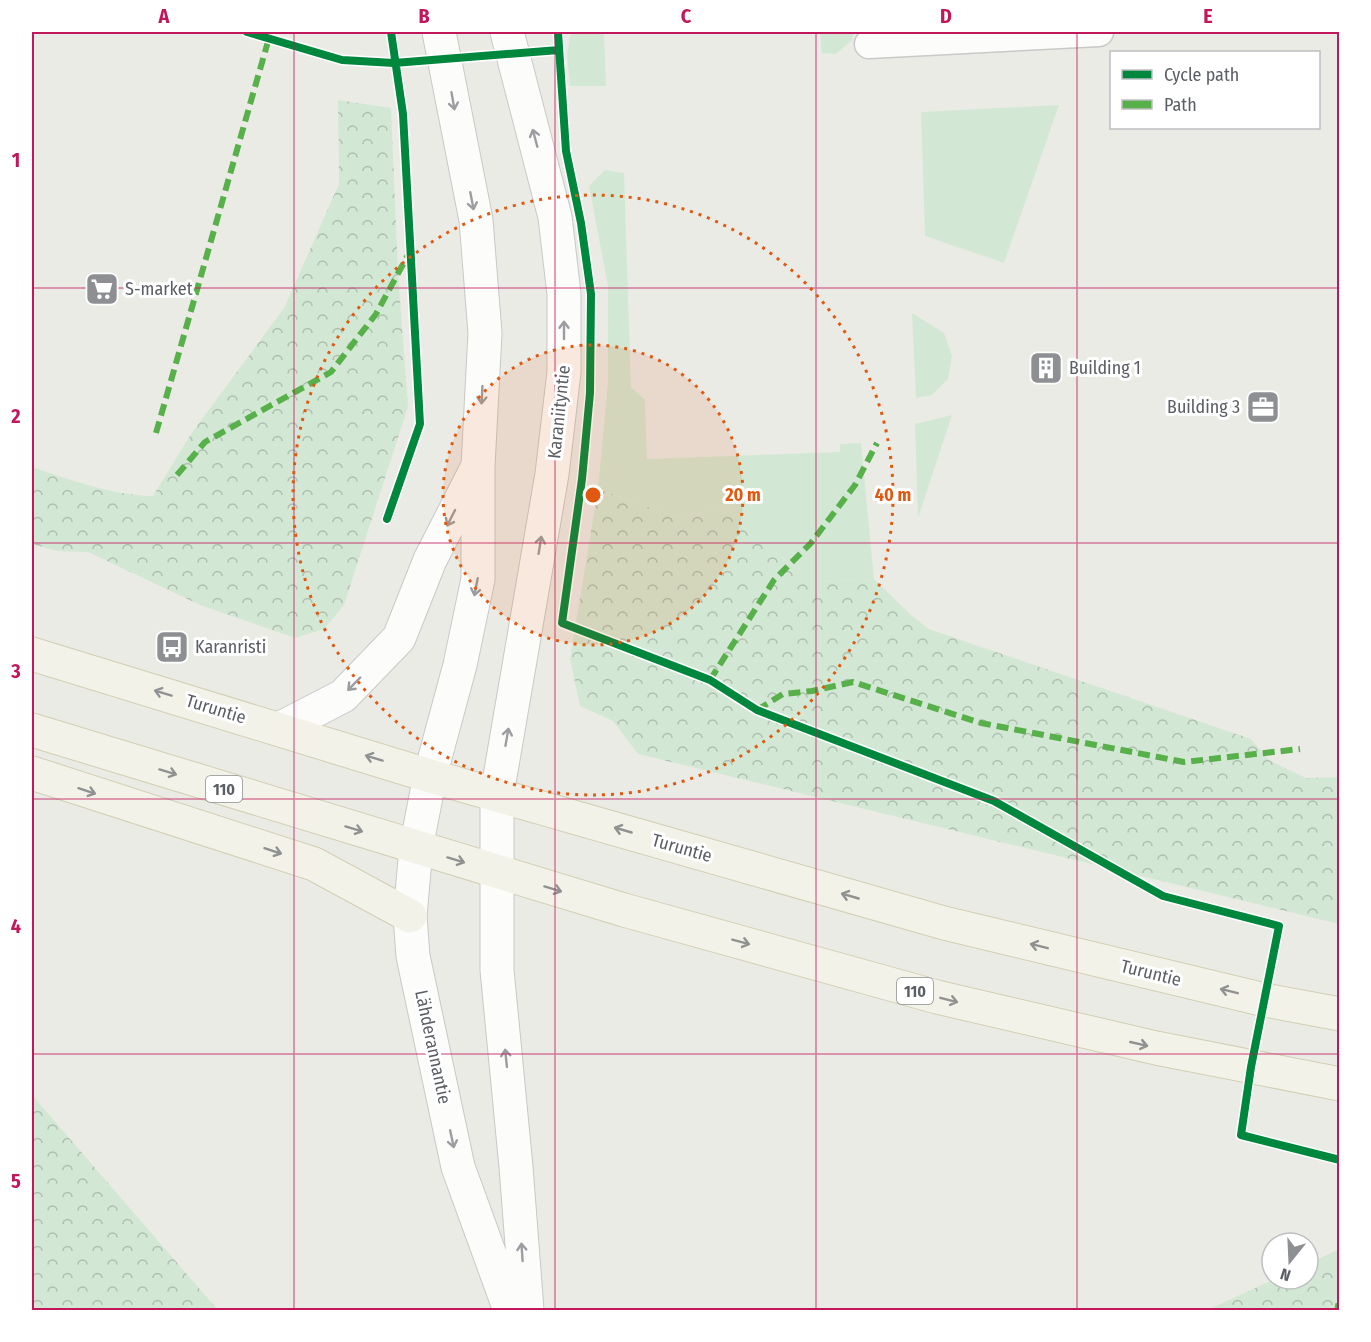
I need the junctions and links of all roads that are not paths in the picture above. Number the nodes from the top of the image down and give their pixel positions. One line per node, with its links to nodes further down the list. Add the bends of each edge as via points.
1 (439, 32): 5 (street, one-way to 5, via 477,231 485,333)
2 (507, 32): 11 (street, Karaniityntie, one-way to 2, via 552,474 564,361 564,294 555,217)
3 (1099, 32): 4 (lane)
4 (869, 44)
5 (478, 466): 7 (street, one-way to 7, via 430,560 399,638 343,696); 10 (street, one-way to 10, via 478,579)
6 (32, 654): 7 (main road, Turuntie, one-way to 6)
7 (279, 729): 10 (main road, Turuntie, one-way to 7)
8 (32, 730): 12 (main road, 110, one-way to 12)
9 (32, 774): 14 (main road, one-way to 14, via 314,864)
10 (430, 776): 11 (main road, Turuntie); 12 (street, Lähderannantie)
11 (497, 794): 13 (street); 15 (main road, Turuntie, one-way to 11, via 1265,1000 944,923)
12 (416, 848): 13 (main road, 110, one-way to 13); 14 (street, Lähderannantie)
13 (497, 872): 16 (main road, 110, one-way to 16, via 937,997 1156,1048); 18 (street, one-way to 13, via 497,970)
14 (410, 916): 17 (street, Lähderannantie, one-way to 17, via 413,956 458,1167)
15 (1340, 1014)
16 (1340, 1084)
17 (510, 1311)
18 (526, 1311)

